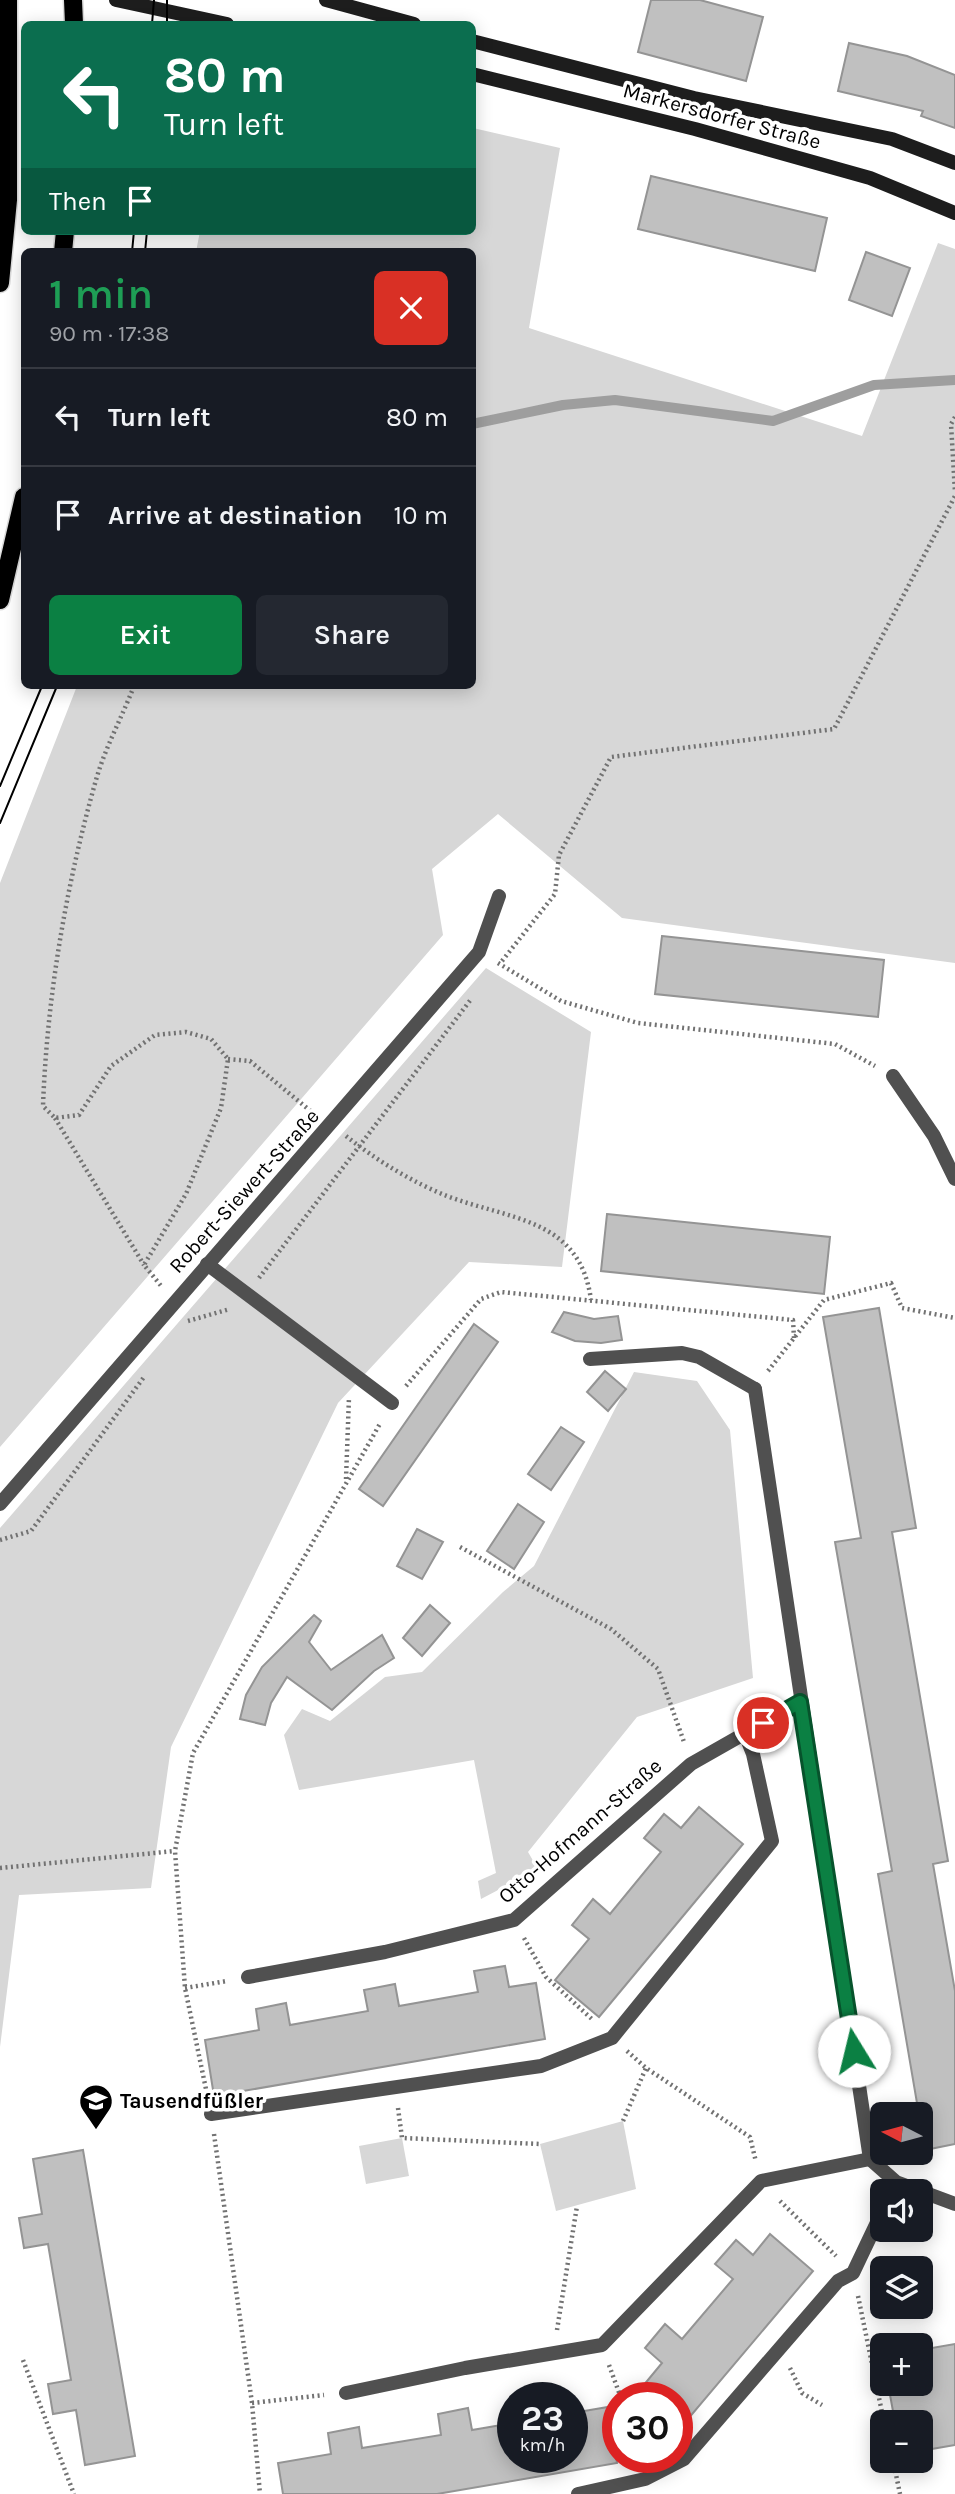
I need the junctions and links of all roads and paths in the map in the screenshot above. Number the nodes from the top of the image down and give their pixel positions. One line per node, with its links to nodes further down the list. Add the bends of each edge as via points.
1 (8, 0): 12 (main road, via 8,200)
2 (73, 0): 5 (main road)
3 (116, 0): 6 (main road)
4 (326, 0): 7 (main road)
5 (74, 21)
6 (213, 21)
7 (403, 21)
8 (476, 42): 10 (main road, Markersdorfer Straße, via 694,97 892,139)
9 (476, 75): 11 (main road, Markersdorfer Straße, via 870,178)
10 (955, 163)
11 (955, 213)
12 (0, 283)
13 (955, 417): 14 (path, via 951,424)
14 (955, 494): 20 (path, via 834,729 611,757 559,855 555,894)
15 (21, 510): 16 (main road)
16 (0, 600)
17 (133, 689): 25 (path, via 96,778 67,904 45,1049 43,1106)
18 (499, 895): 19 (street, Robert-Siewert-Straße)
19 (479, 952): 20 (path); 26 (street, Robert-Siewert-Straße)
20 (499, 964): 21 (path); 24 (path, via 561,1001 638,1023 835,1044)
21 (495, 969)
22 (474, 996): 27 (path)
23 (228, 1059): 25 (path, via 211,1040 186,1032 155,1035 111,1066 79,1115); 26 (path, via 250,1061); 30 (path, via 221,1108 191,1182)
24 (893, 1076): 28 (street, via 934,1136)
25 (55, 1118): 30 (path)
26 (331, 1125): 27 (path); 29 (street, Robert-Siewert-Straße)
27 (358, 1146): 31 (path); 32 (path, via 431,1189 557,1235 582,1265)
28 (955, 1179)
29 (207, 1264): 31 (street); 33 (street, Robert-Siewert-Straße)
30 (144, 1265): 33 (path)
31 (247, 1294): 33 (path, via 238,1306 183,1323); 40 (street)
32 (591, 1300): 35 (path, via 793,1320); 40 (path, via 500,1292 481,1299)
33 (173, 1302): 42 (street, Robert-Siewert-Straße)
34 (955, 1318): 35 (path, via 902,1308 891,1283 824,1300)
35 (794, 1338): 38 (path)
36 (590, 1359): 38 (street, via 682,1353 699,1357)
37 (151, 1367): 43 (path, via 32,1531)
38 (755, 1388): 45 (street)
39 (349, 1392): 41 (path)
40 (392, 1403): 41 (path)
41 (346, 1483): 48 (path, via 193,1753)
42 (0, 1504)
43 (0, 1540)
44 (460, 1547): 47 (path, via 611,1629 658,1669)
45 (800, 1702): 46 (street, Otto-Hofmann-Straße); 59 (street)
46 (744, 1734): 47 (street, Otto-Hofmann-Straße); 53 (street, via 753,1754 772,1841)
47 (691, 1764): 50 (street, Otto-Hofmann-Straße)
48 (175, 1851): 49 (path); 52 (path)
49 (0, 1868)
50 (514, 1920): 51 (street, Otto-Hofmann-Straße, via 385,1952); 53 (path, via 546,1977)
51 (248, 1977): 52 (path)
52 (186, 1988): 56 (path)
53 (612, 2038): 54 (path); 55 (street, via 541,2066)
54 (646, 2068): 57 (path); 62 (path, via 750,2137)
55 (396, 2089): 56 (street); 58 (path, via 402,2138)
56 (211, 2114): 74 (path)
57 (623, 2121)
58 (540, 2144)
59 (870, 2159): 62 (street)
60 (875, 2165): 61 (street)
61 (888, 2179)
62 (761, 2181): 67 (path); 68 (street)
63 (933, 2198): 64 (street)
64 (955, 2204)
65 (577, 2206): 70 (path)
66 (870, 2237): 67 (street)
67 (853, 2273): 69 (street, via 838,2281); 76 (path)
68 (602, 2344): 70 (street); 72 (path)
69 (781, 2348): 75 (path, via 802,2393); 80 (street, via 684,2459 645,2479)
70 (556, 2352): 73 (street)
71 (23, 2360): 78 (path)
72 (615, 2382)
73 (346, 2393): 74 (path)
74 (252, 2403): 79 (path)
75 (822, 2405)
76 (882, 2410)
77 (896, 2473): 81 (path)
78 (74, 2494)
79 (260, 2494)
80 (578, 2494)
81 (900, 2494)

